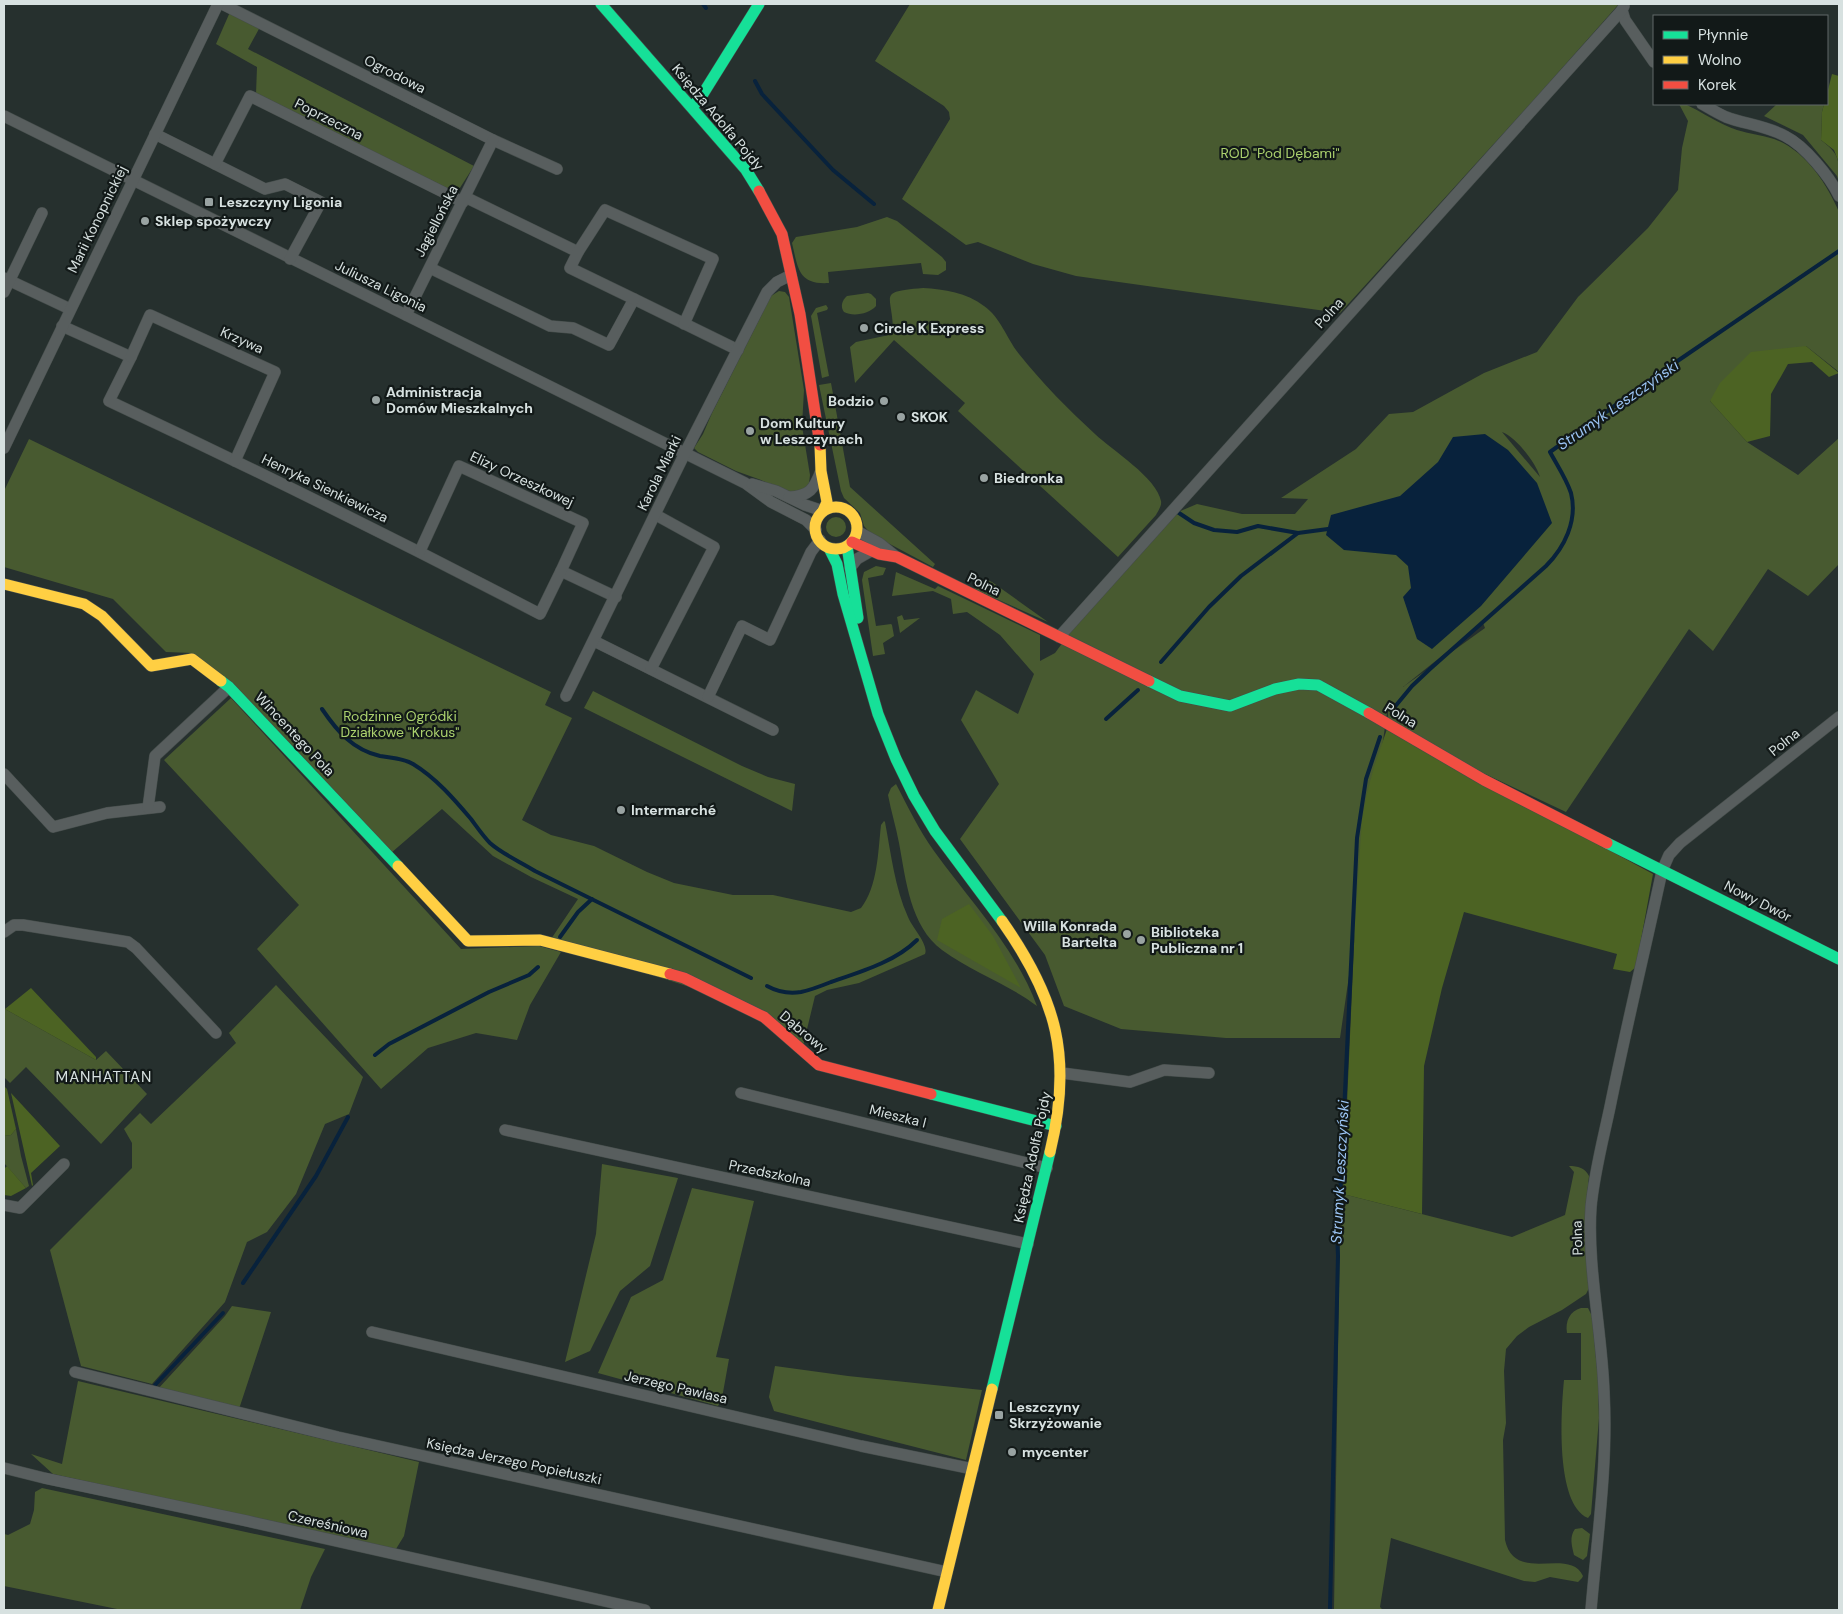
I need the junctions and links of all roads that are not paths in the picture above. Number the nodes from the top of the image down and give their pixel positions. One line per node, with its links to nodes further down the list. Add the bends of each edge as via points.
1 (218, 4): 10 (street, Marii Konopnickiej)
2 (222, 4): 11 (street, Ogrodowa)
3 (602, 4): 8 (street, Księdza Adolfa Pojdy)
4 (759, 4): 8 (street)
5 (1624, 7): 6 (street, Polna, via 1625,20); 52 (street, Polna)
6 (1653, 61)
7 (1704, 105): 15 (street, via 1724,116 1790,138 1827,176)
8 (692, 107): 21 (street, Księdza Adolfa Pojdy, via 754,181 782,234)
9 (4, 116): 14 (street, Juliusza Ligonia)
10 (155, 134): 12 (street); 14 (street, Marii Konopnickiej)
11 (493, 140): 13 (street, Ogrodowa); 16 (street, Jagiellońska)
12 (215, 164): 16 (street, Poprzeczna, via 250,96); 19 (street, via 265,189 285,184 321,202)
13 (557, 169)
14 (133, 180): 19 (street, Juliusza Ligonia); 25 (street, Marii Konopnickiej)
15 (1839, 196)
16 (464, 200): 18 (street); 20 (street, Jagiellońska)
17 (42, 213): 22 (street)
18 (578, 252): 24 (street, via 570,268); 27 (street, via 605,210 713,259)
19 (290, 259): 26 (street, Juliusza Ligonia)
20 (430, 268): 24 (street, via 550,326 573,328 609,345); 26 (street, Jagiellońska)
21 (791, 275): 29 (street, Karola Miarki, via 777,282 768,292); 31 (street, Księdza Adolfa Pojdy)
22 (7, 279): 23 (street); 25 (street)
23 (4, 292)
24 (634, 300): 27 (street)
25 (70, 309): 28 (street, Marii Konopnickiej)
26 (406, 314): 33 (street, Juliusza Ligonia)
27 (684, 324): 29 (street)
28 (62, 326): 30 (street); 32 (street, Marii Konopnickiej)
29 (738, 350): 33 (street, Karola Miarki)
30 (131, 357): 34 (street, Henryka Sienkiewicza, via 109,401); 34 (street, Krzywa, via 150,315 275,372)
31 (820, 440): 35 (street, Księdza Adolfa Pojdy); 38 (street, Księdza Adolfa Pojdy, via 837,496)
32 (4, 448)
33 (685, 453): 36 (street, Juliusza Ligonia); 40 (street, Karola Miarki)
34 (235, 460): 46 (street, Henryka Sienkiewicza)
35 (821, 471): 37 (street, via 809,492); 39 (street, Księdza Adolfa Pojdy, via 827,502)
36 (745, 483): 37 (street, Juliusza Ligonia); 42 (street, Juliusza Ligonia, via 771,502 806,520)
37 (790, 498): 39 (street, Juliusza Ligonia)
38 (844, 508): 39 (street, via 833,507); 41 (street, via 855,519)
39 (824, 511): 42 (street, via 817,520)
40 (656, 515): 51 (street, Karola Miarki); 55 (street, via 714,546)
41 (857, 531): 43 (street); 47 (street, Polna, via 879,543)
42 (818, 535): 44 (street); 58 (street, via 770,640 742,626)
43 (849, 544): 44 (street); 45 (street, Polna); 48 (street, Księdza Adolfa Pojdy)
44 (830, 548): 54 (street, Księdza Adolfa Pojdy)
45 (871, 551): 47 (street, Polna); 48 (street, via 857,558)
46 (420, 552): 49 (street, Henryka Sienkiewicza, via 540,614); 49 (street, Elizy Orzeszkowej, via 460,466 583,523)
47 (896, 558): 52 (street, Polna)
48 (850, 568): 54 (street, Księdza Adolfa Pojdy)
49 (561, 571): 51 (street)
50 (7, 588): 56 (street, Wincentego Pola, via 84,604 102,616 151,666 192,659)
51 (616, 597): 53 (street, Karola Miarki)
52 (1059, 637): 64 (street, Polna, via 1180,696 1230,706 1275,688 1318,685 1484,780)
53 (594, 641): 55 (street); 57 (street, Karola Miarki)
54 (863, 660): 69 (street, Księdza Adolfa Pojdy, via 883,728 913,793 943,842 1011,933 1035,971 1054,1021)
55 (651, 669): 58 (street)
56 (229, 687): 63 (street, via 155,756); 66 (street, Wincentego Pola, via 468,941)
57 (566, 696)
58 (708, 697): 60 (street)
59 (1839, 717): 64 (street, Polna, via 1680,844 1669,855)
60 (773, 730)
61 (4, 774): 63 (street, via 53,827 107,813)
62 (160, 807): 63 (street)
63 (148, 808)
64 (1662, 871): 67 (street, Nowy Dwór); 85 (street, Polna, via 1591,1210 1605,1419)
65 (4, 932): 68 (street, via 14,925 22,925 128,942)
66 (540, 940): 72 (street, Dąbrowy, via 684,978 764,1017 819,1065)
67 (1839, 959)
68 (216, 1033)
69 (1062, 1073): 70 (street, via 1130,1082 1164,1070); 72 (street, Księdza Adolfa Pojdy)
70 (1209, 1073)
71 (742, 1093): 75 (street, Mieszka I)
72 (1056, 1126): 75 (street, Księdza Adolfa Pojdy)
73 (505, 1130): 77 (street, Przedszkolna)
74 (64, 1164): 76 (street, via 20,1208)
75 (1047, 1168): 77 (street, Księdza Adolfa Pojdy)
76 (4, 1205)
77 (1028, 1244): 81 (street, Księdza Adolfa Pojdy)
78 (372, 1332): 81 (street, Jerzego Pawlasa)
79 (75, 1372): 82 (street, Księdza Jerzego Popiełuszki, via 338,1437)
80 (4, 1468): 83 (street, Czereśniowa)
81 (973, 1469): 82 (street, Księdza Adolfa Pojdy)
82 (947, 1572): 84 (street, Księdza Adolfa Pojdy)
83 (645, 1610)
84 (938, 1610)
85 (1590, 1610)

